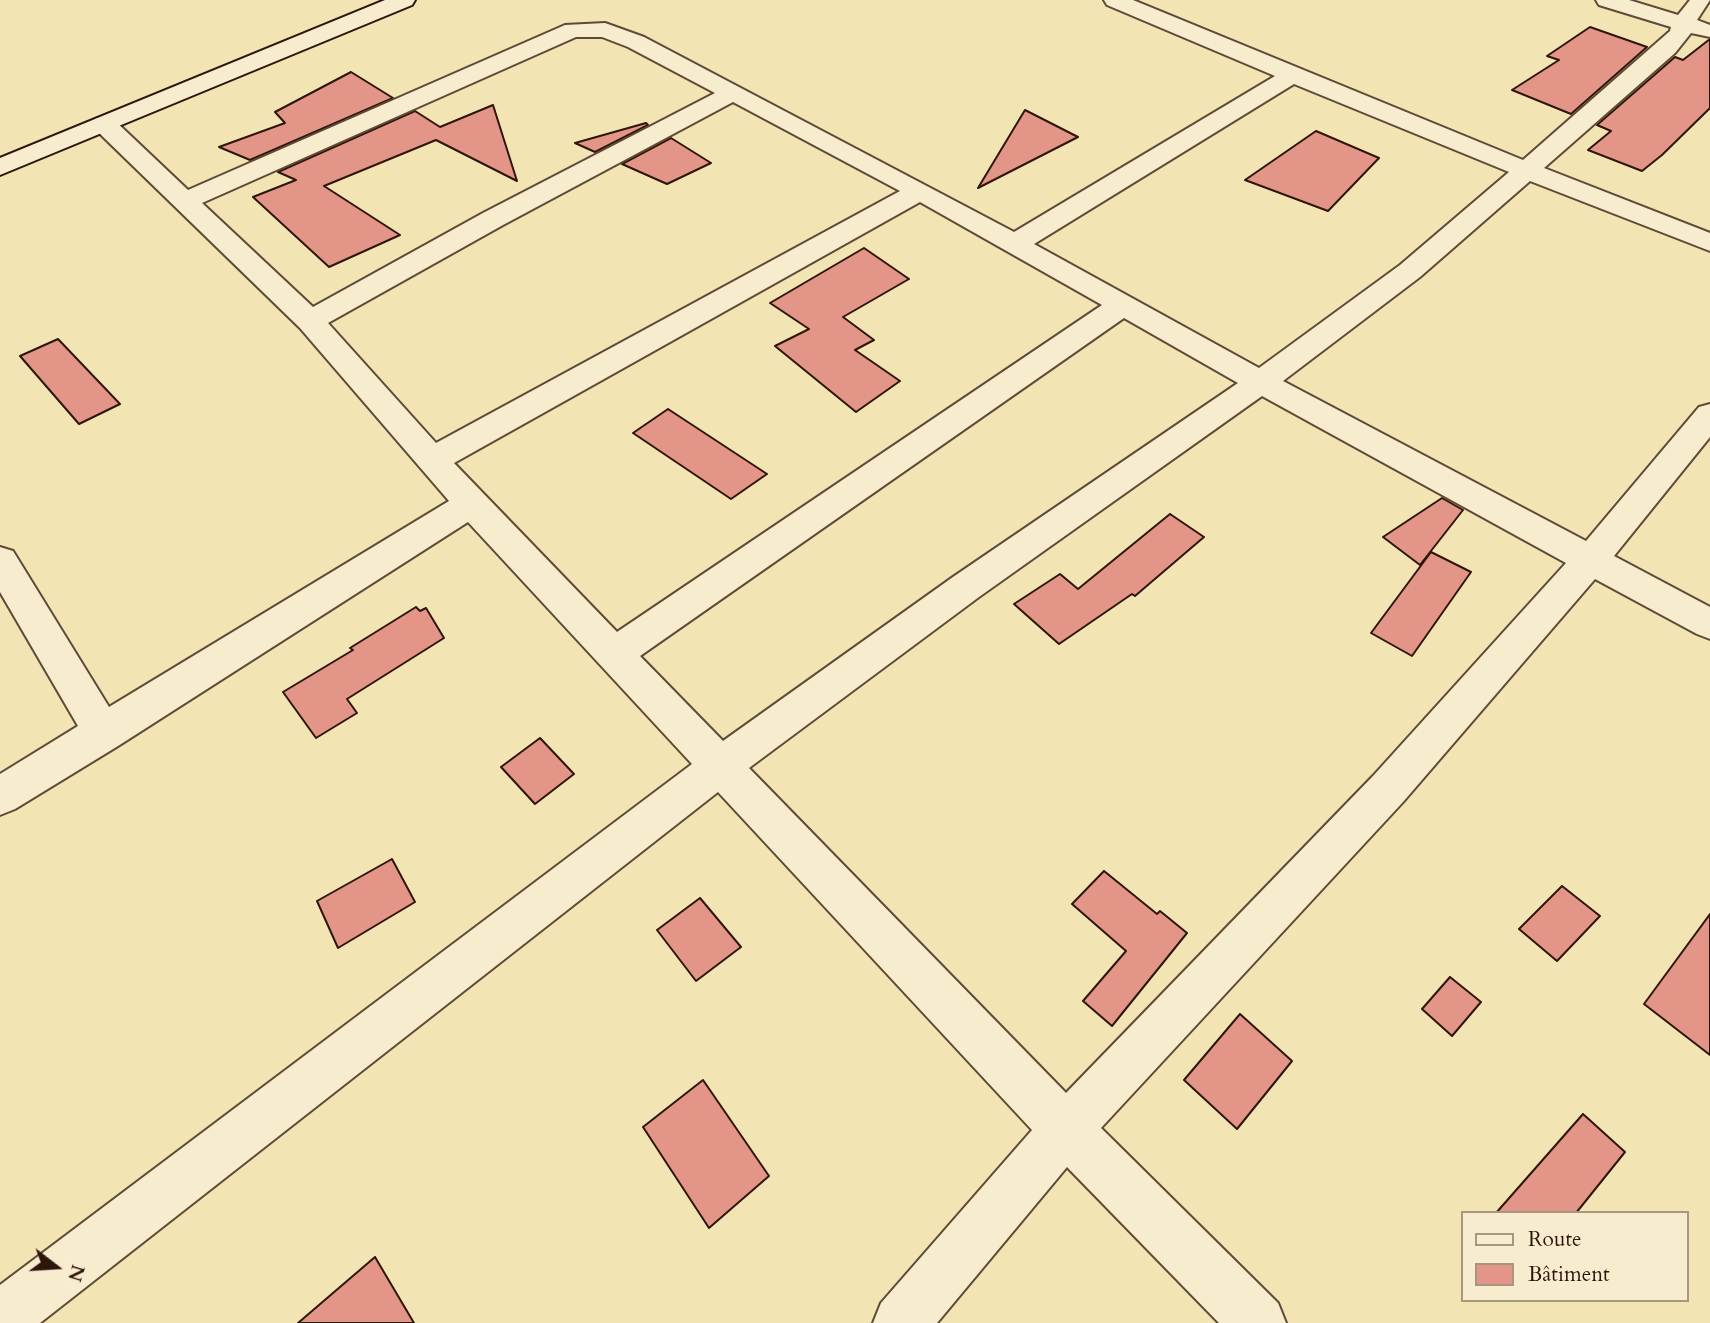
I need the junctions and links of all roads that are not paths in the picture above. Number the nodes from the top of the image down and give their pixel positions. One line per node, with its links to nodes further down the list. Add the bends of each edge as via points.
1 (404, 0): 7 (street)
2 (1115, 0): 5 (street)
3 (1607, 0): 4 (street)
4 (1698, 19): 9 (street)
5 (1292, 75): 9 (street); 12 (street)
6 (733, 93): 10 (street); 11 (street, via 606,30 573,30); 15 (street)
7 (104, 124): 8 (street); 11 (street)
8 (0, 167)
9 (1528, 168): 13 (street); 16 (street, via 1409,271)
10 (920, 191): 12 (street); 18 (street)
11 (187, 200): 15 (street)
12 (1016, 243): 14 (street)
13 (1710, 243)
14 (1124, 304): 16 (street); 23 (street)
15 (310, 321): 18 (street)
16 (1261, 382): 20 (street); 25 (street)
17 (1710, 415): 20 (street)
18 (434, 459): 19 (street)
19 (471, 504): 23 (street); 24 (street)
20 (1590, 560): 22 (street); 27 (street, via 1388,789)
21 (0, 561): 24 (street)
22 (1710, 624)
23 (615, 653): 25 (street)
24 (104, 734): 26 (street)
25 (721, 766): 27 (street); 28 (street)
26 (0, 796)
27 (1066, 1129): 29 (street); 30 (street)
28 (0, 1319)
29 (901, 1323)
30 (1258, 1323)

